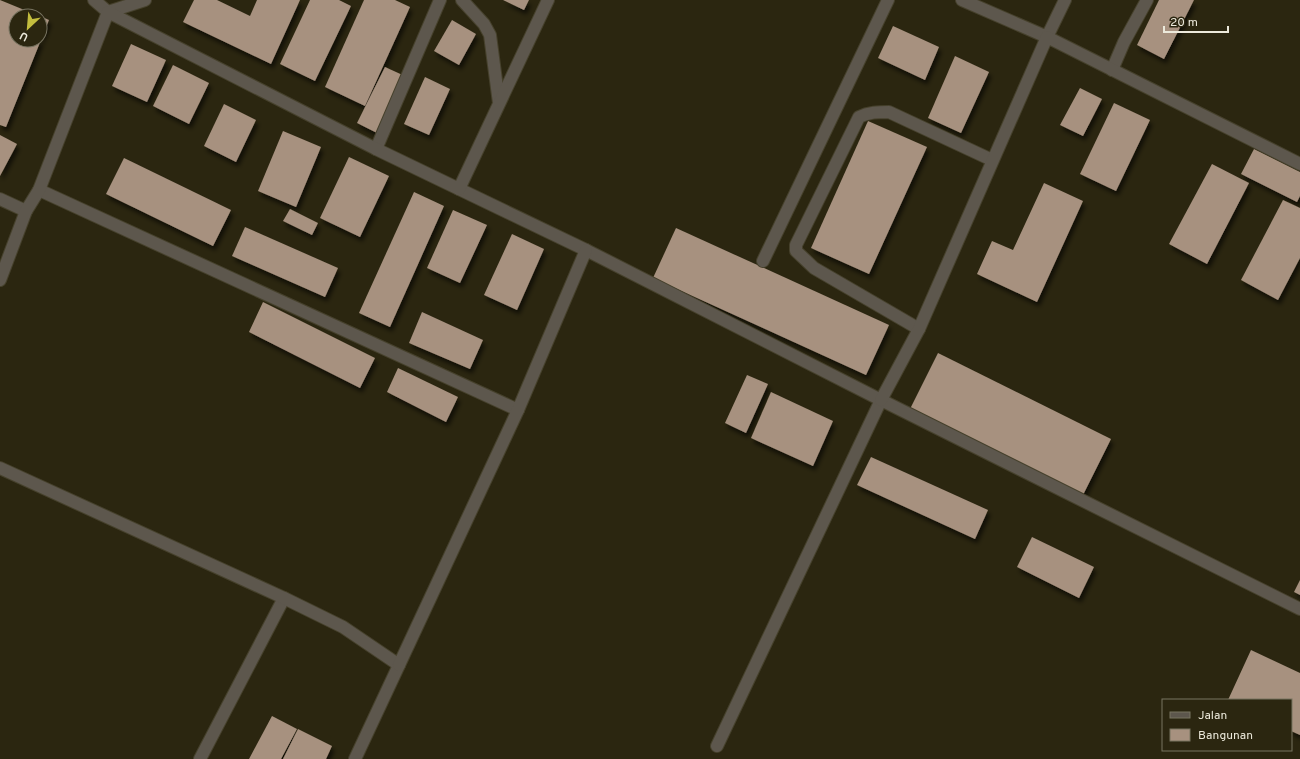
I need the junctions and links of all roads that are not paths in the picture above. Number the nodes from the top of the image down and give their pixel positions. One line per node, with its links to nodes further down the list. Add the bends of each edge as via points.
1 (94, 0): 10 (street)
2 (145, 0): 10 (street)
3 (440, 0): 14 (street)
4 (462, 0): 13 (street, via 484,24 490,35)
5 (548, 0): 13 (street)
6 (888, 0): 22 (street)
7 (962, 0): 11 (street)
8 (1065, 0): 11 (street)
9 (1147, 0): 12 (street)
10 (108, 12): 14 (street); 18 (street)
11 (1047, 38): 12 (street); 15 (street)
12 (1112, 70): 16 (street)
13 (499, 103): 17 (street)
14 (376, 149): 17 (street)
15 (992, 160): 24 (street); 24 (street, via 889,112 865,114 859,117 796,245 796,251 814,268)
16 (1300, 164)
17 (459, 189): 21 (street)
18 (39, 190): 20 (street); 26 (street)
19 (0, 199): 20 (street)
20 (26, 212): 23 (street)
21 (586, 250): 25 (street); 26 (street)
22 (763, 261)
23 (0, 280)
24 (919, 329): 25 (street)
25 (881, 400): 29 (street); 31 (street)
26 (518, 410): 30 (street)
27 (0, 468): 28 (street)
28 (284, 598): 30 (street, via 343,627); 32 (street)
29 (1300, 608)
30 (399, 665): 33 (street)
31 (717, 746)
32 (200, 759)
33 (355, 759)

